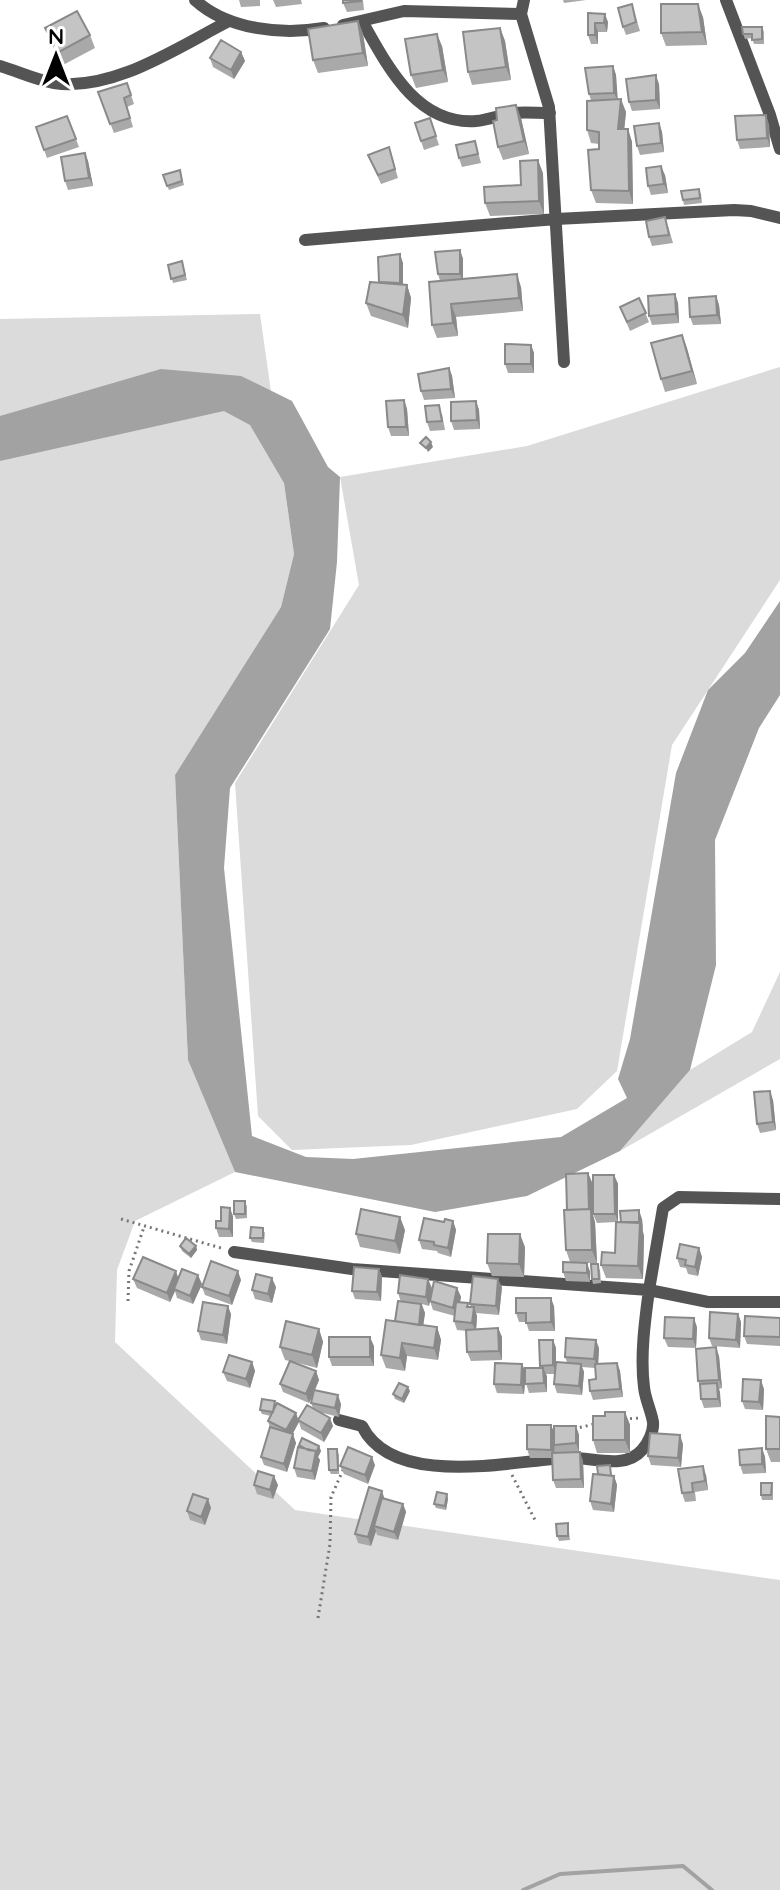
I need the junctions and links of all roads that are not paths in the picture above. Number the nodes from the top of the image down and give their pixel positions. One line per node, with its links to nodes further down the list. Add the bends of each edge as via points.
1 (195, 0): 5 (street)
2 (524, 0): 4 (street)
3 (726, 0): 9 (street)
4 (521, 14): 6 (street, via 404,11); 8 (street)
5 (229, 21): 6 (street, via 284,31); 7 (street, via 99,81 51,83)
6 (362, 21): 8 (street, via 398,81 418,102 441,115 474,121)
7 (0, 66)
8 (550, 113): 11 (street)
9 (780, 149)
10 (780, 218): 11 (street, via 734,210)
11 (556, 219): 12 (street); 13 (street)
12 (305, 240)
13 (564, 362)
14 (780, 1199): 16 (street, via 679,1197 663,1208)
15 (234, 1252): 16 (street, via 352,1269)
16 (649, 1290): 17 (street, via 708,1302); 18 (street, via 643,1382 653,1423 641,1452 620,1462 569,1457 466,1468 420,1462 386,1453 362,1426)
17 (780, 1302)
18 (339, 1420)

